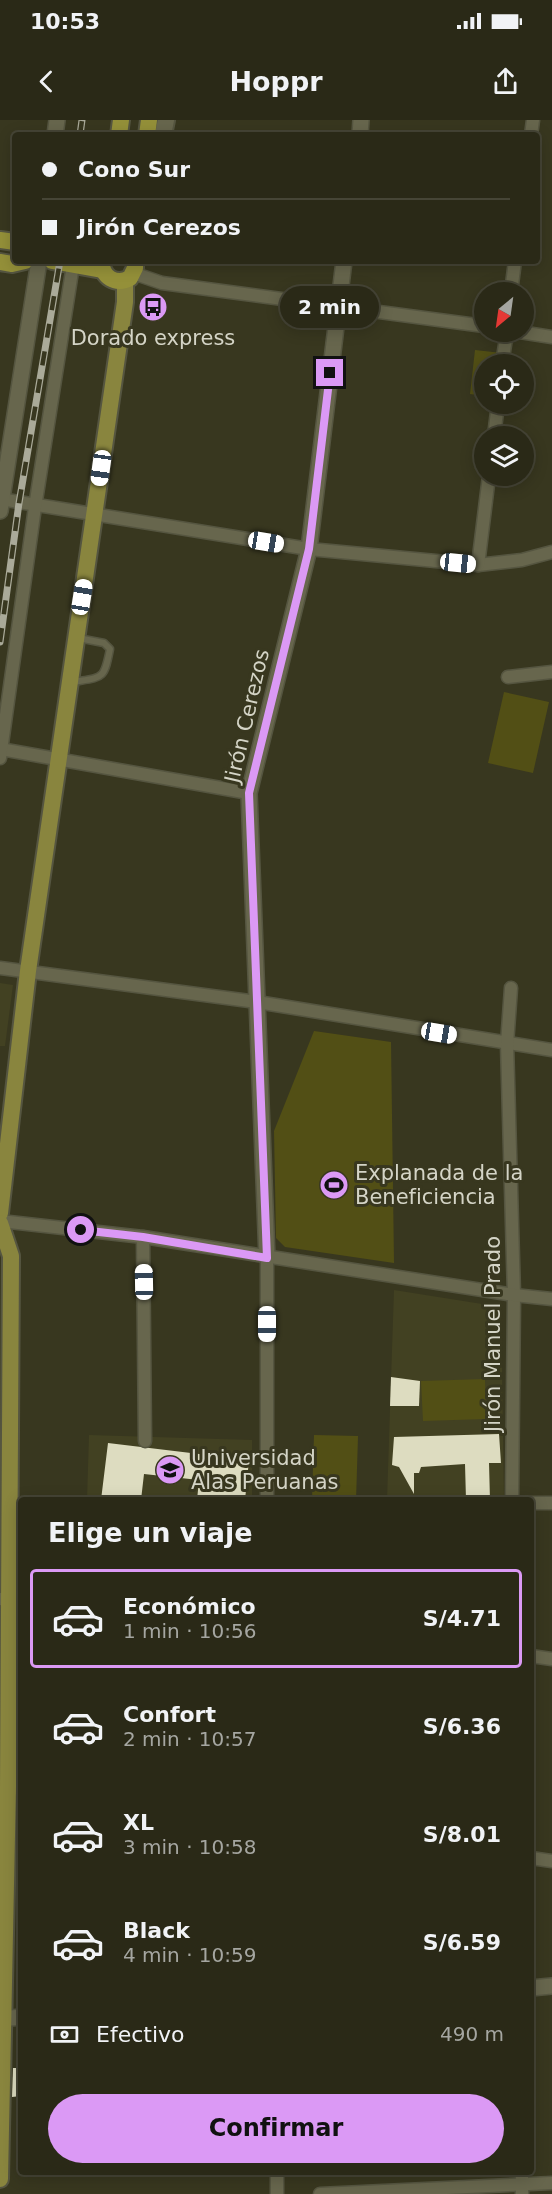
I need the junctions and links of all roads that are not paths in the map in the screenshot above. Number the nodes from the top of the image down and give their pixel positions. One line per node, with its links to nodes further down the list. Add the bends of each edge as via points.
1 (39, 264): 14 (street)
2 (68, 264): 5 (highway)
3 (344, 264): 9 (street, Jirón Cerezos)
4 (515, 264): 8 (street)
5 (73, 265): 6 (highway); 15 (street)
6 (102, 266): 7 (highway, via 108,278 116,282)
7 (133, 268): 9 (street, via 162,283); 16 (main road)
8 (512, 282)
9 (339, 307): 10 (street); 17 (street, Jirón Cerezos)
10 (474, 325)
11 (534, 334): 12 (street)
12 (552, 337)
13 (488, 486): 19 (street)
14 (1, 503): 15 (street)
15 (35, 507): 16 (street); 24 (street)
16 (94, 515): 17 (street); 20 (main road)
17 (309, 549): 19 (street); 26 (street, Jirón Cerezos)
18 (552, 552): 19 (street)
19 (478, 565)
20 (76, 637): 23 (main road); 23 (lane, via 104,643 110,649 106,671 100,678)
21 (552, 672): 22 (street)
22 (508, 677)
23 (69, 682): 25 (main road)
24 (0, 752): 25 (street)
25 (58, 760): 26 (street); 28 (main road)
26 (249, 793): 30 (street, Jirón Cerezos)
27 (0, 968): 28 (street)
28 (28, 971): 30 (street); 33 (main road)
29 (511, 988): 31 (street, Jirón Manuel Prado)
30 (257, 1002): 31 (street); 36 (street, Jirón Cerezos)
31 (507, 1044): 32 (street); 37 (street, Jirón Manuel Prado)
32 (552, 1050)
33 (0, 1214)
34 (0, 1222): 35 (street); 44 (main road, via 11,1256)
35 (143, 1237): 36 (street); 39 (street)
36 (267, 1258): 37 (street); 40 (street)
37 (514, 1295): 38 (street); 41 (street, Jirón Manuel Prado)
38 (552, 1299)
39 (146, 1441)
40 (267, 1497)
41 (512, 1497)
42 (534, 1503): 43 (street)
43 (552, 1503)
44 (10, 1600): 47 (main road)
45 (534, 1656): 46 (street)
46 (552, 1659)
47 (10, 1788): 52 (main road)
48 (534, 1858): 49 (street)
49 (552, 1861)
50 (552, 1986): 51 (street)
51 (534, 1988)
52 (9, 2018): 54 (main road)
53 (277, 2175): 57 (street)
54 (0, 2179)
55 (552, 2183): 56 (street)
56 (522, 2190): 58 (street)
57 (277, 2194)
58 (320, 2194)

